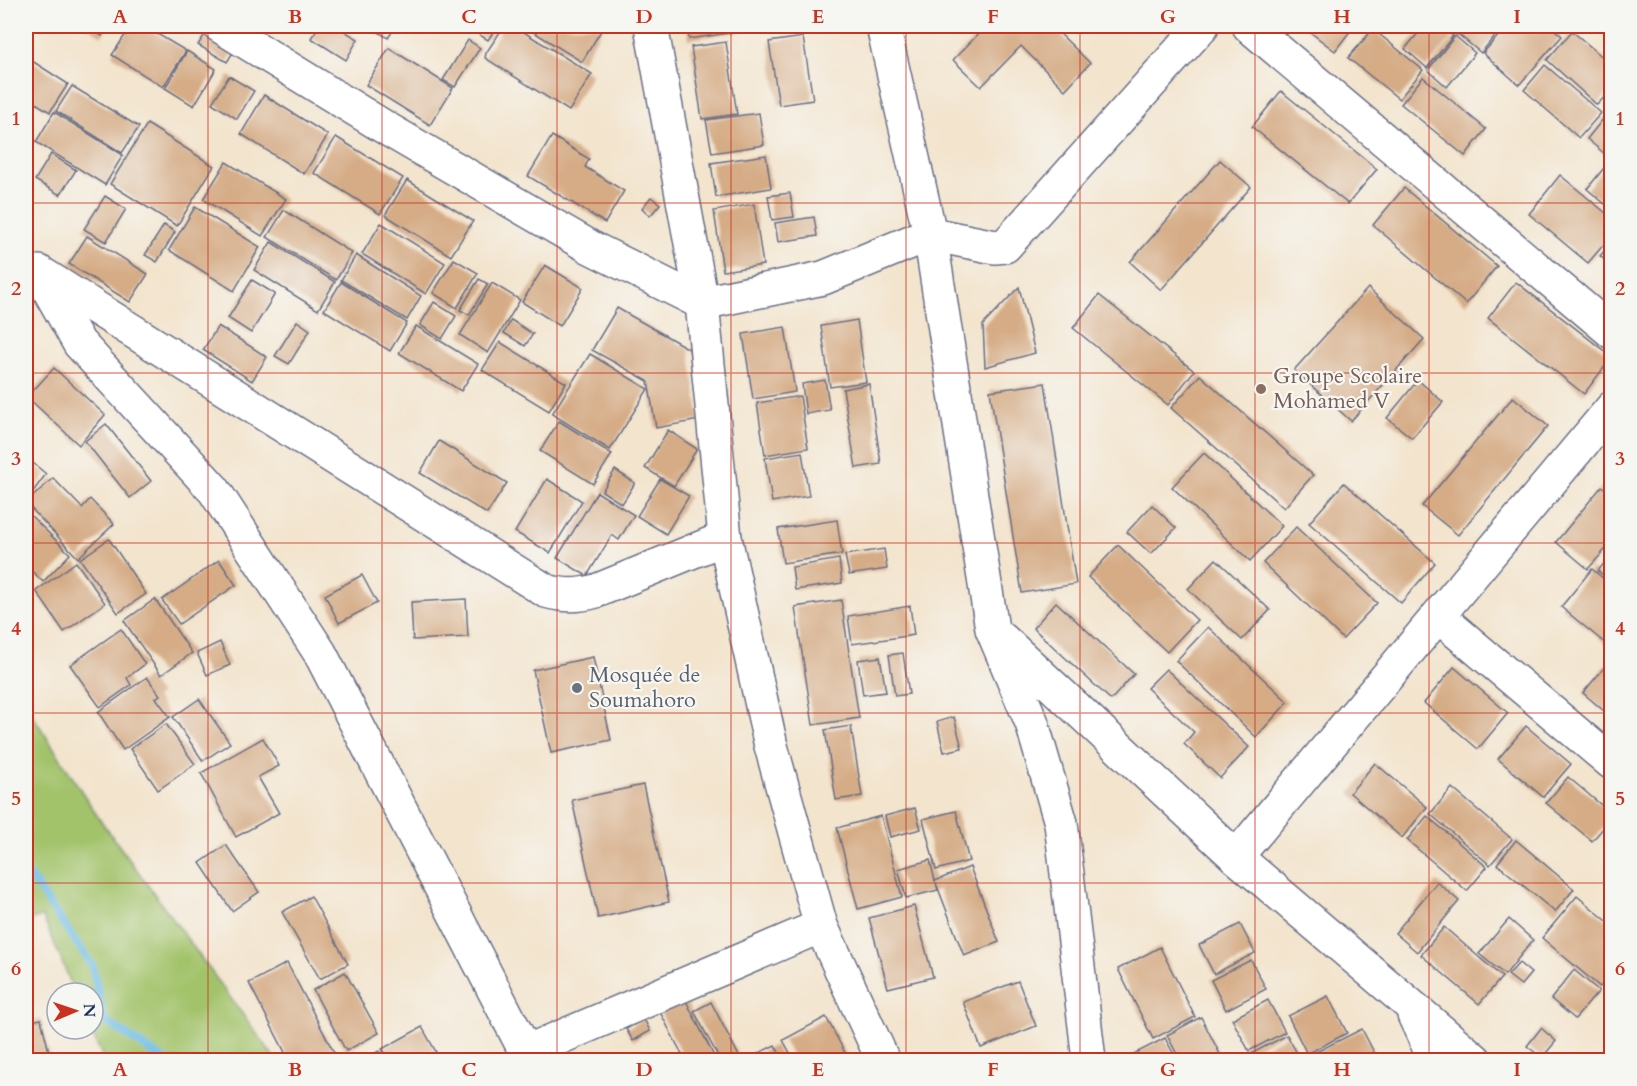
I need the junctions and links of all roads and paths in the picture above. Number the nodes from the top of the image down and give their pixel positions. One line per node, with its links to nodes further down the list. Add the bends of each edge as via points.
1 (220, 26): 8 (street, via 590,247)
2 (651, 26): 8 (street)
3 (883, 26): 6 (street)
4 (1202, 26): 6 (street, via 1005,246 995,248)
5 (1249, 26): 9 (street)
6 (930, 234): 8 (street, via 823,278); 13 (street)
7 (32, 268): 11 (street, via 546,591 579,596 596,591); 18 (street, via 80,343 214,490 320,653)
8 (702, 303): 11 (street)
9 (1611, 332)
10 (1611, 408): 12 (street)
11 (725, 538): 16 (street, via 771,746)
12 (1438, 616): 14 (street); 15 (street)
13 (992, 629): 15 (street); 20 (street, via 1032,723 1061,823)
14 (1611, 762)
15 (1236, 857): 17 (street)
16 (821, 926): 18 (street); 19 (street)
17 (1410, 1005): 21 (street); 22 (street)
18 (528, 1056)
19 (883, 1060)
20 (1089, 1060)
21 (1435, 1060)
22 (1475, 1060)

